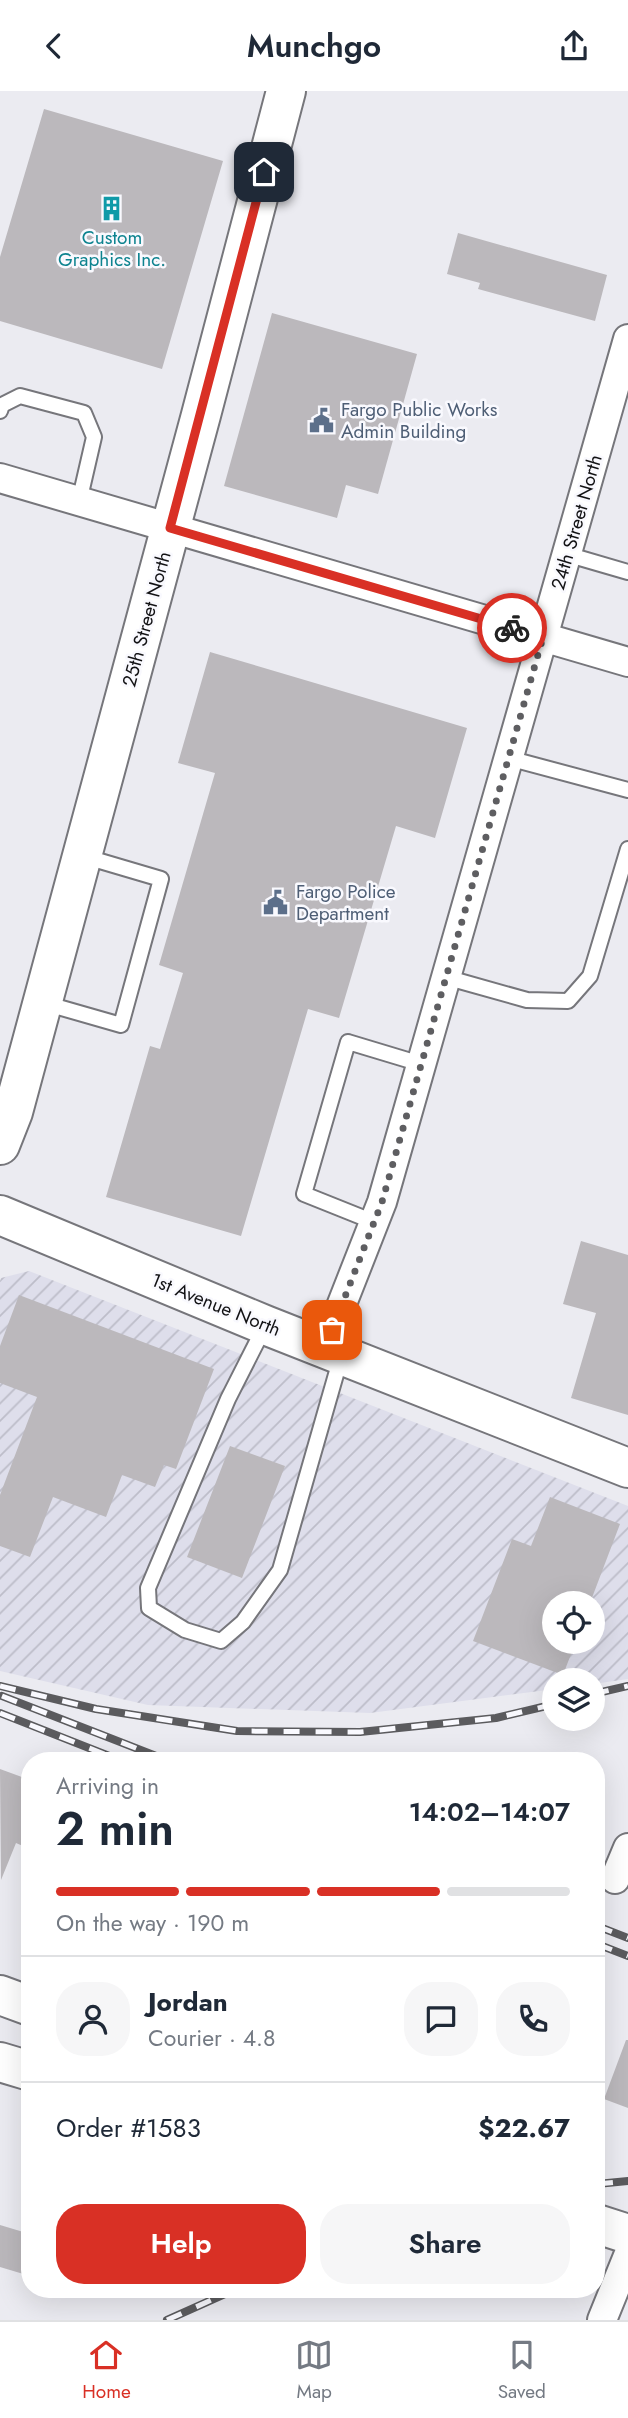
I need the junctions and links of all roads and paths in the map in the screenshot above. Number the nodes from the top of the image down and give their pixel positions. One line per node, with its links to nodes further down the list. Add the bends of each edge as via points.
1 (286, 91): 6 (main road, 25th Street North)
2 (628, 339): 7 (street, 24th Street North)
3 (0, 411): 5 (lane, via 2,405 20,396 84,413 94,437)
4 (0, 478): 5 (street)
5 (79, 502): 6 (street)
6 (170, 528): 9 (street); 14 (main road, 25th Street North)
7 (566, 554): 8 (lane); 9 (street, 24th Street North)
8 (628, 572)
9 (543, 637): 10 (street); 11 (street, 24th Street North)
10 (628, 662)
11 (508, 758): 12 (lane); 15 (street, 24th Street North)
12 (628, 790)
13 (628, 849): 15 (lane, via 590,976 568,1001 527,1000)
14 (82, 855): 16 (main road, 25th Street North); 16 (lane, via 161,879 121,1025)
15 (445, 977): 17 (street, 24th Street North)
16 (43, 1002): 18 (main road, 25th Street North)
17 (421, 1064): 20 (street, 24th Street North); 20 (lane, via 348,1042 304,1194)
18 (0, 1145)
19 (0, 1215): 21 (main road, 1st Avenue North)
20 (374, 1222): 22 (street, 24th Street North)
21 (265, 1325): 22 (main road, 1st Avenue North); 22 (lane, via 228,1399 148,1588 149,1608 185,1630 221,1641 243,1622 280,1570)
22 (333, 1351): 23 (main road, 1st Avenue North)
23 (628, 1468)
24 (628, 1848): 25 (street)
25 (615, 1879)
26 (0, 1995): 27 (main road)
27 (21, 2003)
28 (0, 2062): 29 (main road)
29 (21, 2068)
30 (605, 2227): 31 (main road)
31 (628, 2234)
32 (628, 2256): 33 (street)
33 (602, 2320)

